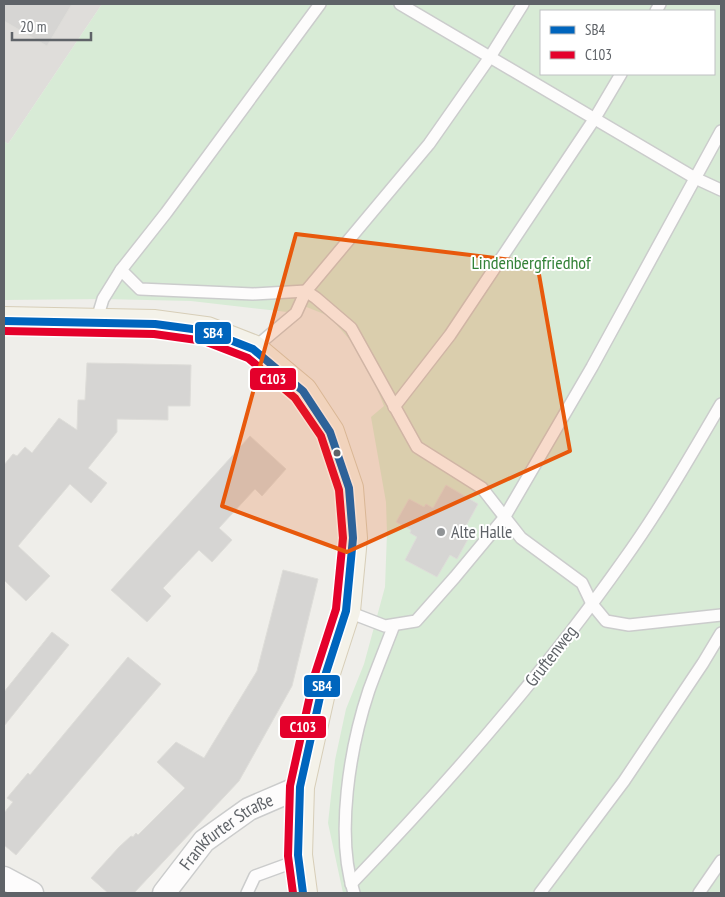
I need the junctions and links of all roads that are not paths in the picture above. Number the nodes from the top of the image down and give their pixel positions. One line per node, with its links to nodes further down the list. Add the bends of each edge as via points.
1 (320, 4): 10 (lane)
2 (400, 4): 4 (lane)
3 (523, 4): 4 (lane)
4 (490, 57): 6 (lane); 11 (lane, via 429,144)
5 (619, 75): 6 (lane)
6 (595, 118): 8 (lane); 16 (lane, via 450,336)
7 (721, 131): 8 (lane)
8 (695, 178): 9 (lane); 17 (lane, via 592,367)
9 (721, 190)
10 (121, 270): 11 (lane, via 140,289 253,294); 13 (lane, via 103,299)
11 (306, 291): 14 (lane, via 296,313); 16 (lane, via 351,328)
12 (4, 321): 13 (main road, Frankfurter Straße)
13 (96, 322): 14 (main road, Frankfurter Straße, via 155,324 207,331)
14 (253, 349): 19 (main road, Frankfurter Straße, via 303,391 330,432 349,488 353,538)
15 (721, 404): 18 (lane, Gruftenweg, via 678,478)
16 (394, 407): 17 (lane, via 417,447 482,488)
17 (504, 518): 18 (lane, via 521,538 582,583); 21 (lane, via 416,621)
18 (592, 604): 20 (lane, via 606,621 629,624); 27 (lane, Gruftenweg, via 472,752)
19 (346, 611): 21 (lane, via 385,626); 23 (main road, Frankfurter Straße, via 324,680)
20 (721, 615)
21 (394, 625): 27 (lane, via 369,691 353,754 346,833 347,864)
22 (721, 633): 32 (lane, via 624,782)
23 (300, 787): 24 (main road, Frankfurter Straße); 29 (street, Frankfurter Straße, via 249,808 204,841)
24 (298, 855): 30 (lane, via 288,864 255,876); 31 (main road, Frankfurter Straße)
25 (721, 861): 33 (lane)
26 (4, 878): 28 (street)
27 (353, 889)
28 (32, 893)
29 (164, 893)
30 (247, 893)
31 (303, 893)
32 (540, 893)
33 (700, 893)

